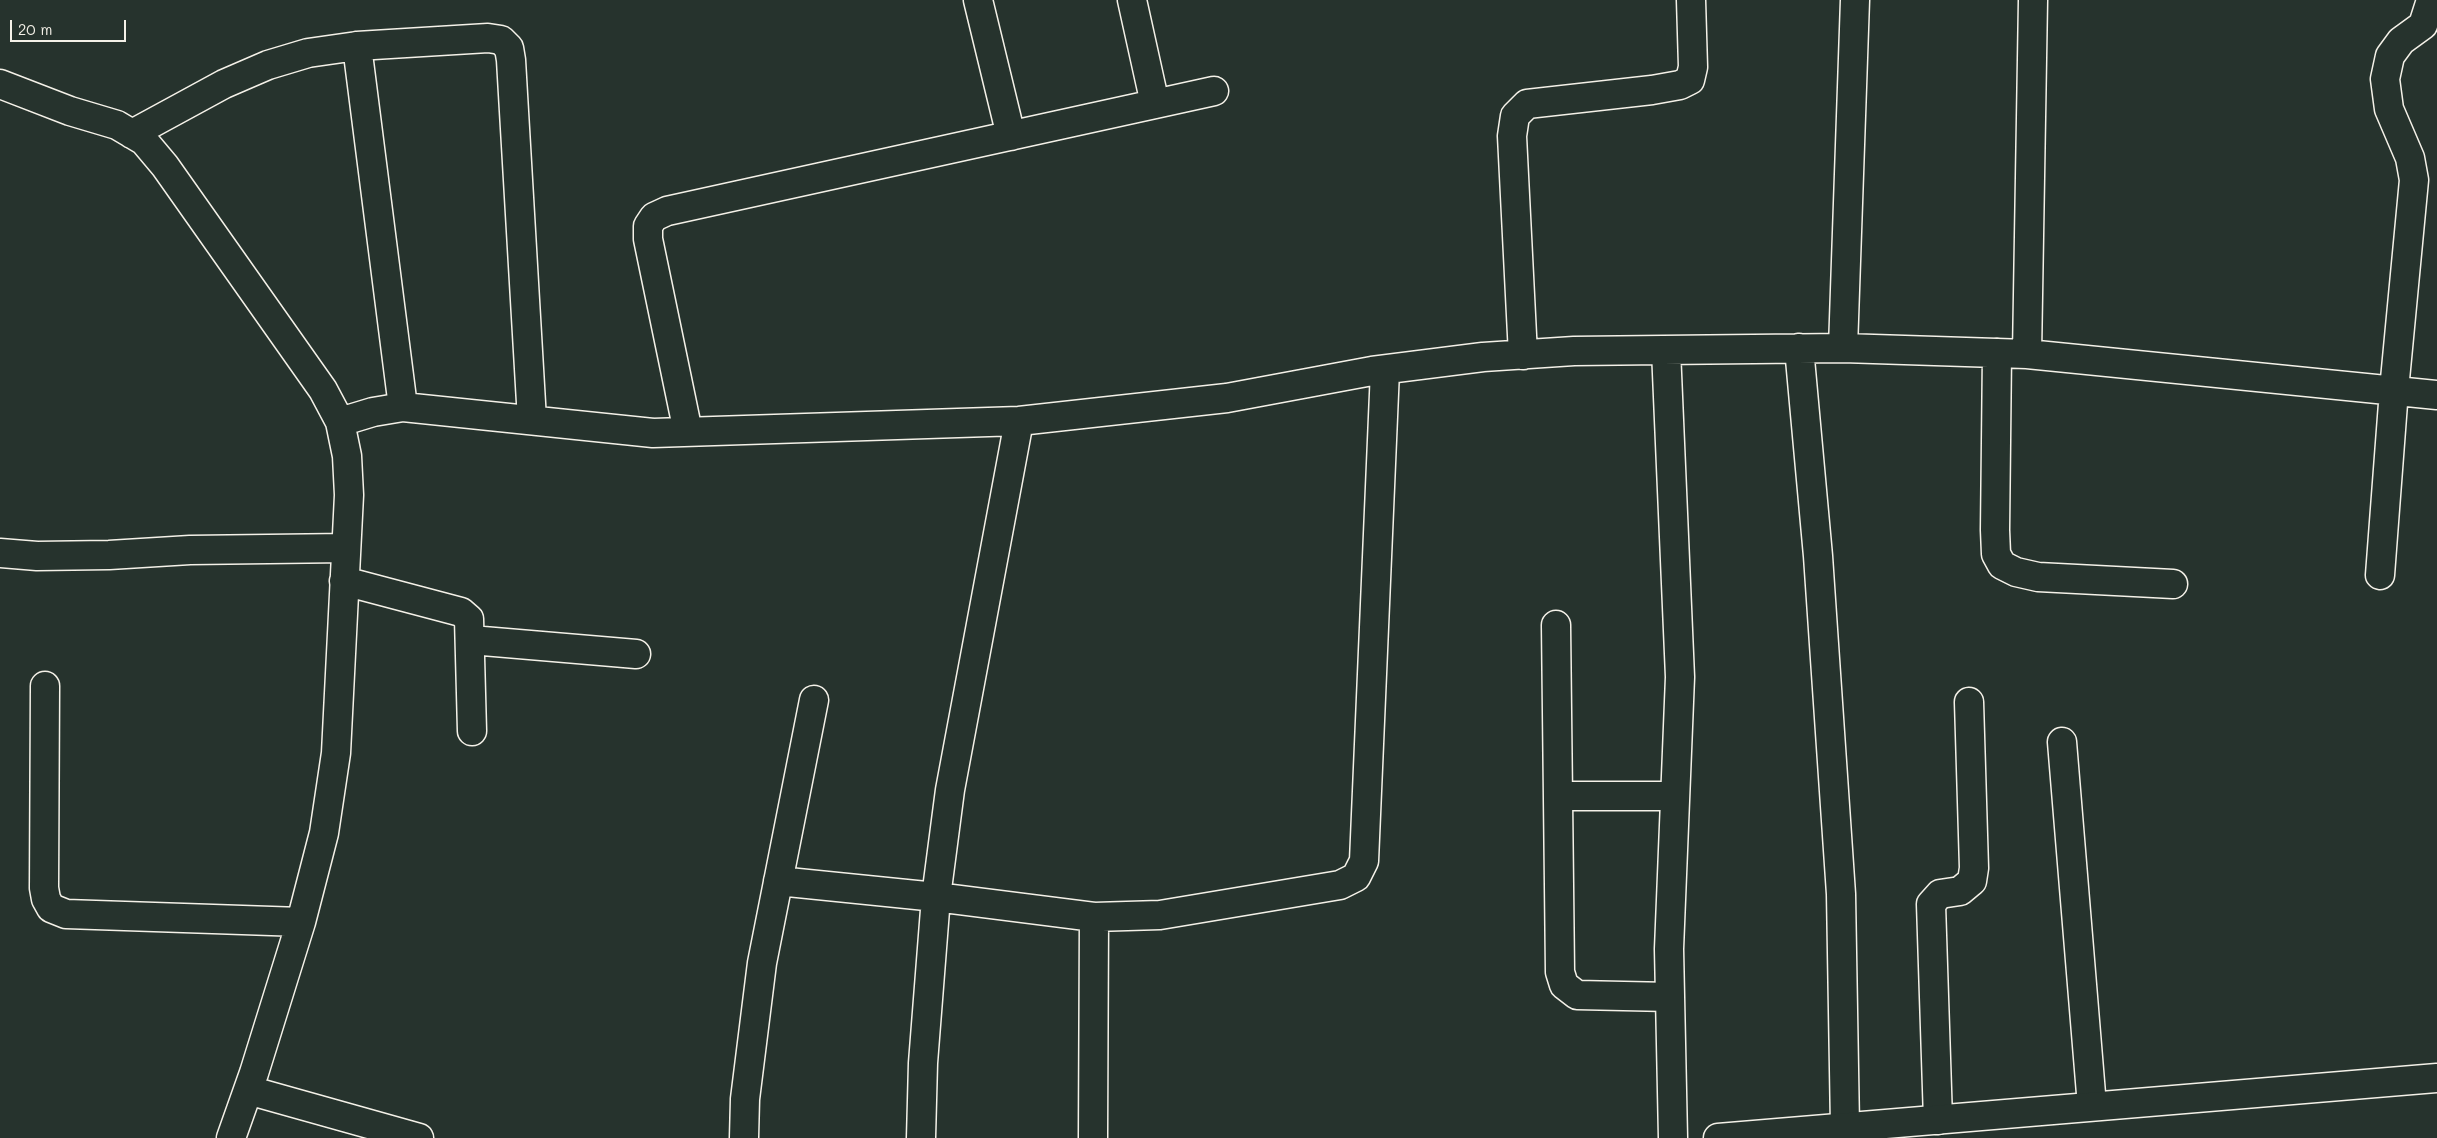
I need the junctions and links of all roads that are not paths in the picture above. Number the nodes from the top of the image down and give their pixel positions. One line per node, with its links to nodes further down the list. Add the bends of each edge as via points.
1 (978, 0): 12 (street)
2 (1132, 0): 10 (street)
3 (1690, 0): 18 (street, via 1693,67 1690,80 1652,90 1526,104 1515,116 1512,136)
4 (1855, 0): 14 (street)
5 (2033, 0): 17 (street)
6 (2431, 0): 20 (street, via 2423,25 2401,41 2390,56 2386,79 2389,109 2410,158 2414,180)
7 (357, 46): 11 (street, via 308,53 268,65 224,84); 22 (street); 23 (street, via 488,38 501,40 509,48)
8 (0, 84): 11 (street, via 117,125)
9 (1214, 91): 10 (street)
10 (1155, 104): 12 (street)
11 (132, 134): 25 (street, via 144,141 165,166 323,390)
12 (1011, 136): 26 (street, via 667,211 654,217 648,226 648,239)
13 (1798, 348): 14 (street); 15 (street); 51 (street, via 1818,556 1841,894)
14 (1843, 348): 16 (street)
15 (1666, 350): 18 (street); 41 (street, via 1680,677)
16 (1997, 353): 17 (street); 31 (street, via 1995,530 1996,554 2002,565 2038,577)
17 (2027, 354): 20 (street)
18 (1522, 355): 19 (street)
19 (1385, 370): 24 (street, via 1227,398); 44 (street, via 1364,861 1356,877 1340,885 1160,915)
20 (2394, 390): 21 (street); 29 (street)
21 (2437, 395)
22 (403, 407): 23 (street); 25 (street)
23 (532, 420): 26 (street, via 653,433)
24 (1020, 420): 26 (street); 43 (street, via 950,790)
25 (340, 422): 27 (street, via 347,456 349,495)
26 (688, 432)
27 (346, 548): 28 (street, via 37,556); 30 (street)
28 (0, 553)
29 (2380, 574)
30 (344, 581): 33 (street, via 461,612 469,618); 45 (street, via 336,753 324,833)
31 (2173, 584)
32 (1556, 625): 40 (street)
33 (471, 640): 34 (street); 38 (street)
34 (636, 654)
35 (45, 686): 45 (street, via 44,888 51,908 66,914)
36 (814, 700): 42 (street)
37 (1969, 702): 50 (street, via 1972,881 1960,891 1940,894 1931,904)
38 (472, 731)
39 (2062, 742): 49 (street)
40 (1558, 796): 41 (street); 46 (street, via 1560,972 1564,985 1577,995)
41 (1675, 796): 46 (street)
42 (778, 881): 43 (street); 54 (street, via 751,1040)
43 (936, 898): 44 (street); 55 (street, via 923,1063)
44 (1094, 917): 56 (street)
45 (301, 922): 48 (street)
46 (1670, 997): 57 (street)
47 (2437, 1078): 49 (street)
48 (248, 1090): 52 (street); 53 (street)
49 (2092, 1106): 50 (street)
50 (1938, 1120): 51 (street)
51 (1845, 1127): 58 (street)
52 (231, 1138)
53 (419, 1138)
54 (744, 1138)
55 (921, 1138)
56 (1093, 1138)
57 (1673, 1138)
58 (1718, 1138)

